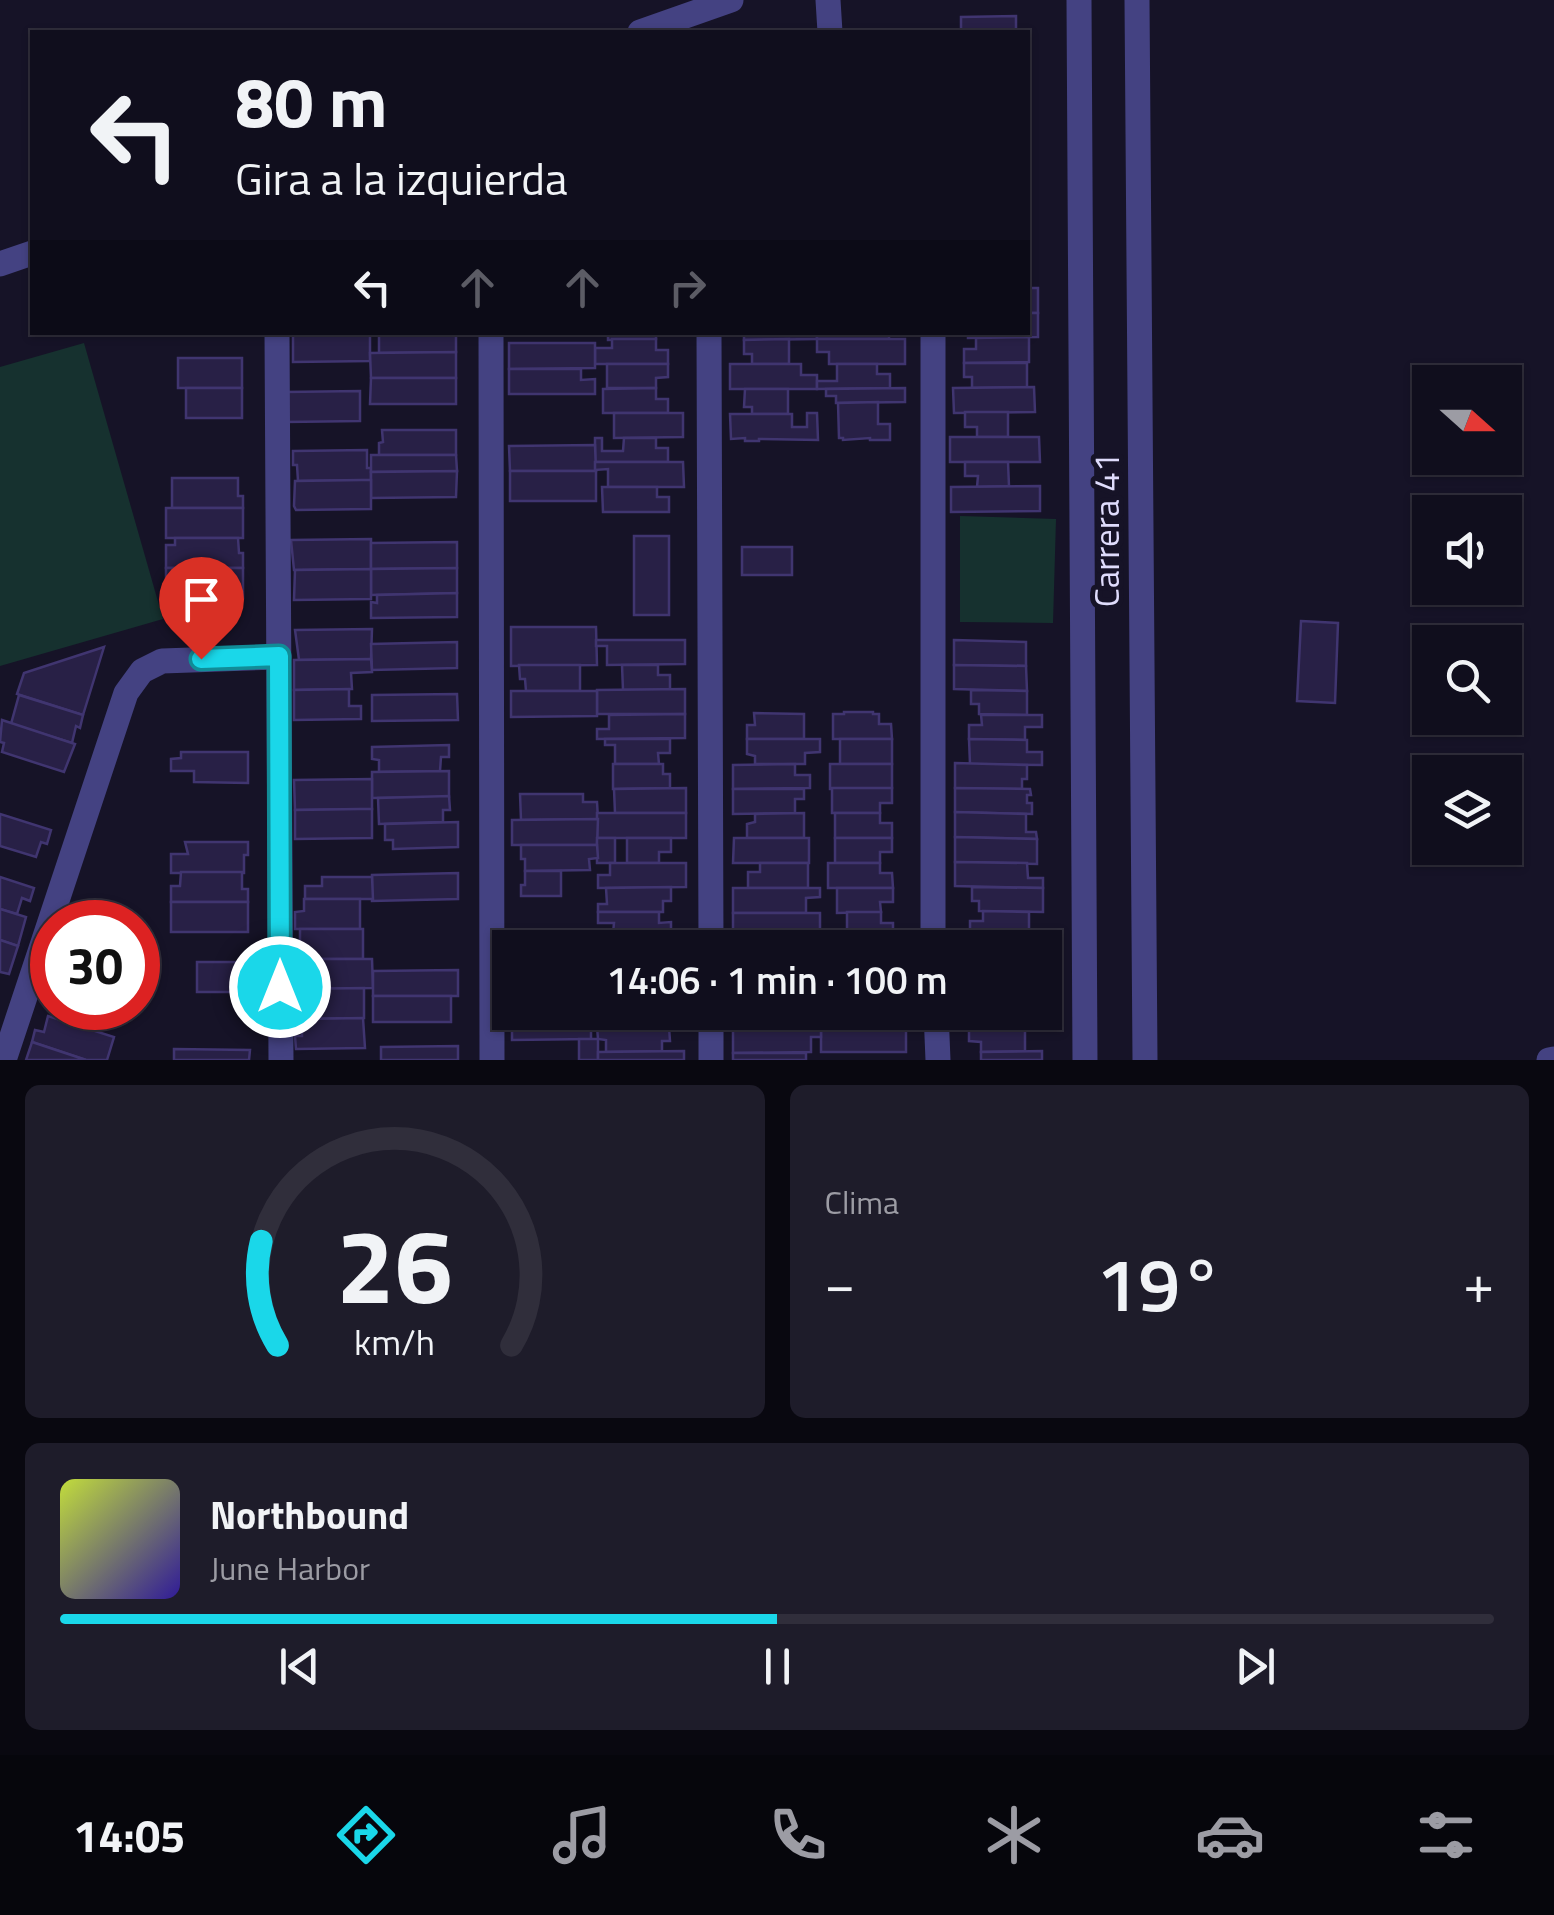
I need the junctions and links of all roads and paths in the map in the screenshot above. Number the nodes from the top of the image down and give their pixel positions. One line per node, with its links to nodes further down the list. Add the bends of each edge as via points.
1 (731, 0): 5 (street)
2 (828, 0): 6 (street)
3 (1079, 0): 23 (street, Carrera 41)
4 (1138, 0): 24 (street, Carrera 41)
5 (646, 30)
6 (830, 30)
7 (30, 254): 8 (street)
8 (0, 264)
9 (277, 335): 13 (street)
10 (491, 335): 20 (street)
11 (709, 335): 14 (street)
12 (934, 335): 15 (street)
13 (279, 656): 18 (street, via 162,660 142,671 126,693); 19 (street)
14 (711, 930)
15 (933, 930)
16 (711, 1030): 21 (street)
17 (937, 1030): 22 (street)
18 (4, 1060)
19 (281, 1060)
20 (492, 1060)
21 (711, 1060)
22 (938, 1060)
23 (1085, 1060)
24 (1145, 1060)

